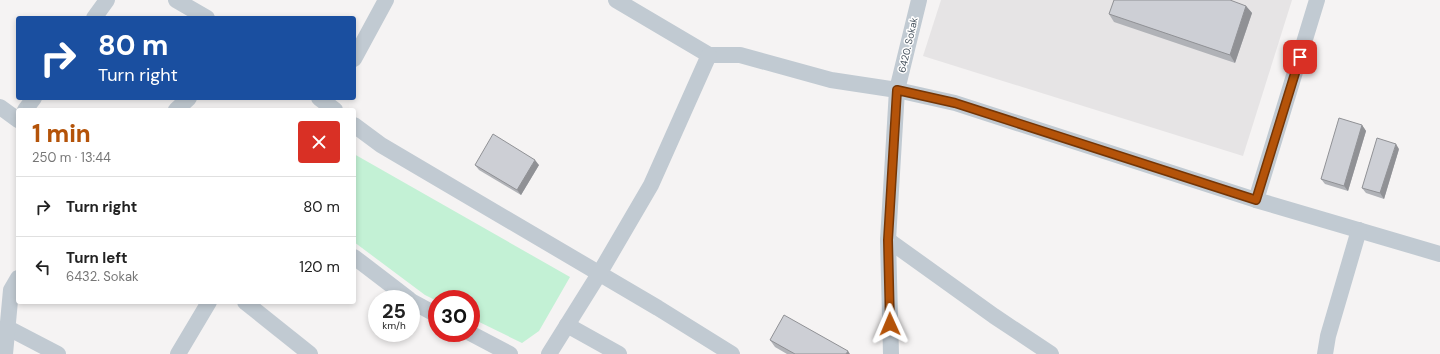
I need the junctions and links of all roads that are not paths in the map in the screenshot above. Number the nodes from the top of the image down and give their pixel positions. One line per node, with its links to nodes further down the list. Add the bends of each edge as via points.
1 (107, 0): 7 (street)
2 (176, 0): 8 (street)
3 (386, 0): 10 (street)
4 (616, 0): 9 (street)
5 (918, 0): 11 (street, 6420. Sokak)
6 (1317, 0): 17 (street)
7 (95, 16)
8 (204, 16)
9 (709, 55): 11 (street, via 740,55 831,80); 22 (street, via 651,185)
10 (356, 56)
11 (897, 90): 17 (street, via 955,103); 19 (street, 6420. Sokak)
12 (188, 100): 14 (street)
13 (0, 108): 15 (street)
14 (178, 108)
15 (16, 115)
16 (356, 126): 22 (street, via 381,145)
17 (1256, 200): 18 (street)
18 (1359, 230): 20 (street); 40 (street)
19 (888, 240): 38 (street, 6420. Sokak); 39 (street)
20 (1440, 254)
21 (356, 259): 24 (street)
22 (599, 274): 27 (street); 37 (street)
23 (16, 281): 28 (street, via 11,290)
24 (397, 290)
25 (208, 304): 32 (street)
26 (248, 304): 33 (street)
27 (567, 325): 35 (street); 36 (street)
28 (8, 328): 30 (street); 31 (street)
29 (480, 338): 34 (street)
30 (5, 354)
31 (58, 354)
32 (178, 354)
33 (310, 354)
34 (510, 354)
35 (549, 354)
36 (619, 354)
37 (732, 354)
38 (891, 354)
39 (1051, 354)
40 (1325, 354)

